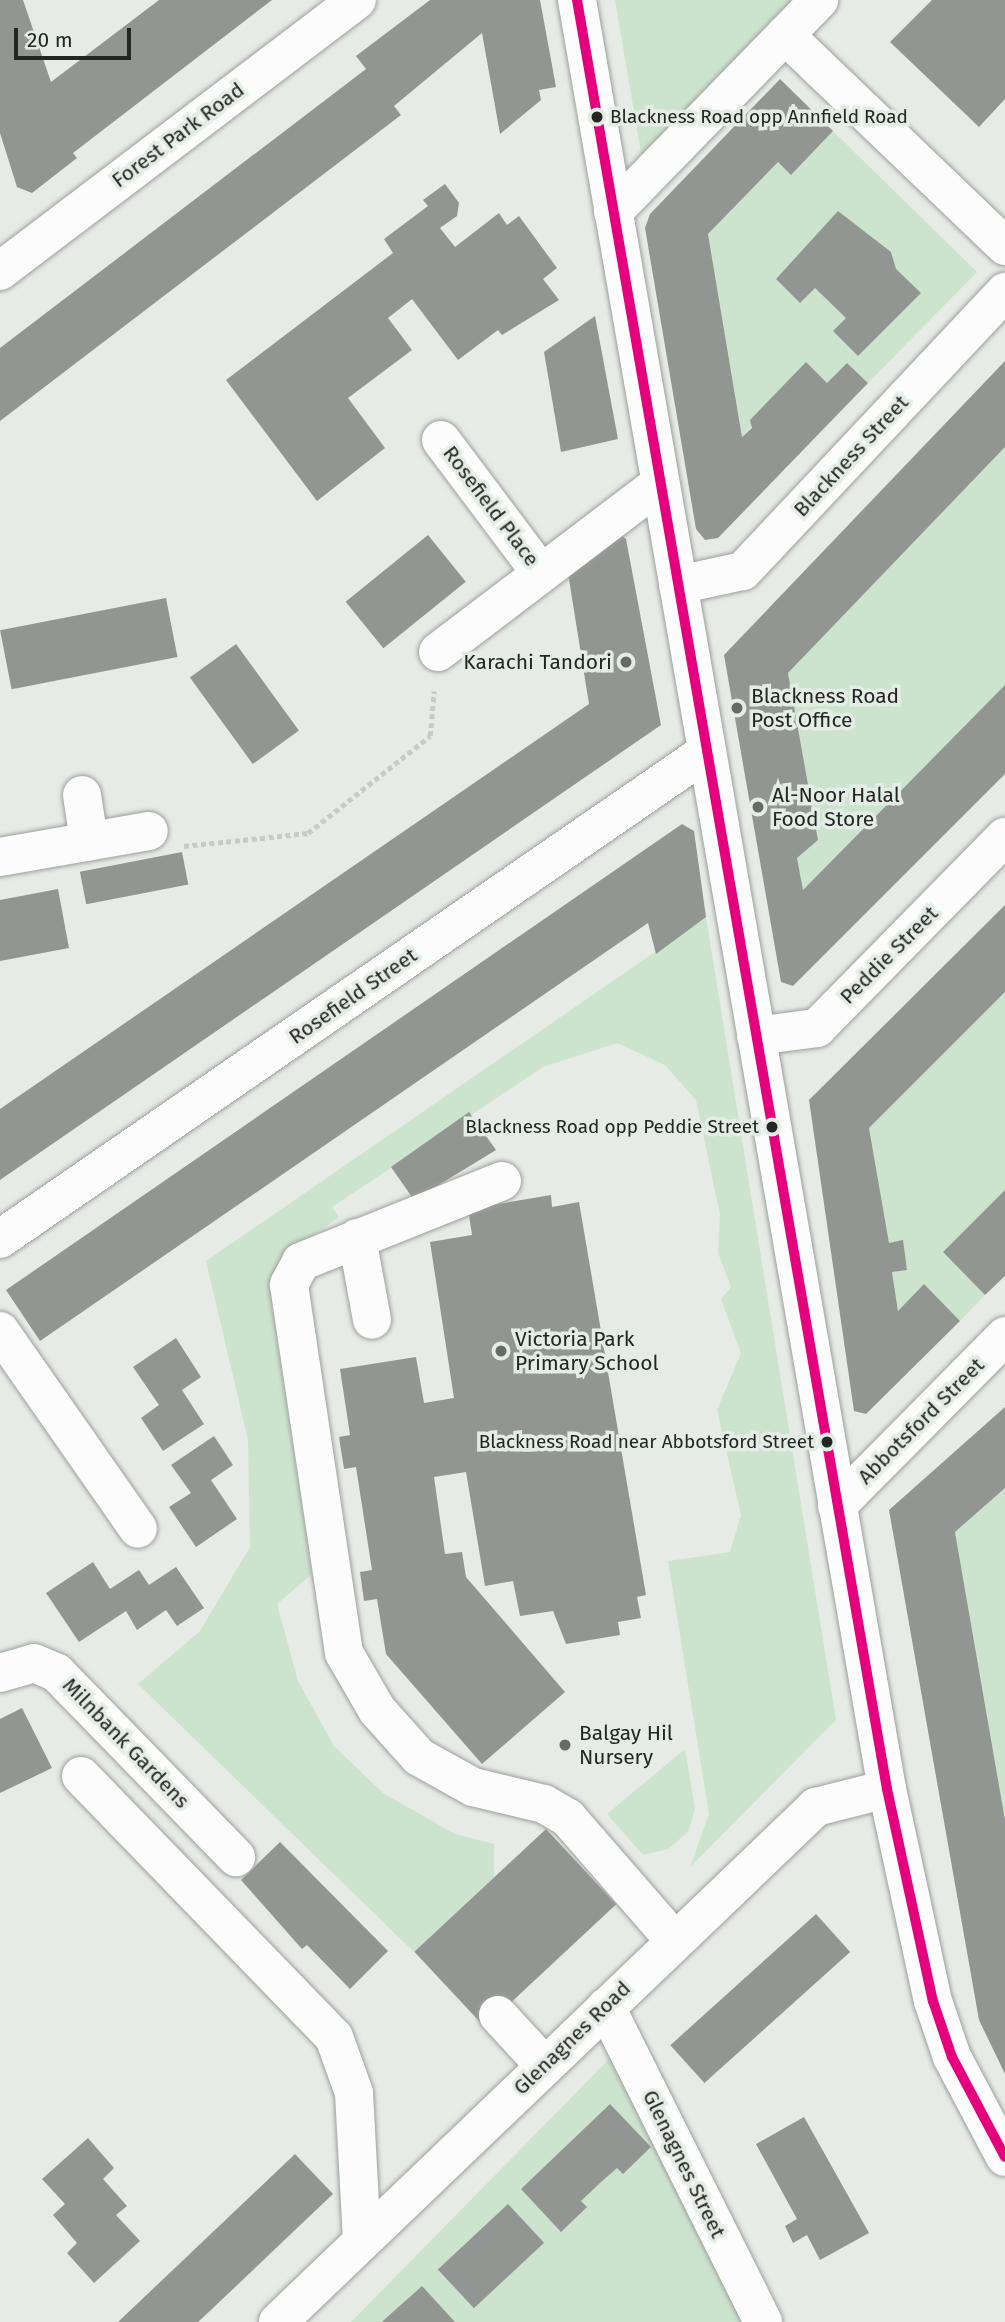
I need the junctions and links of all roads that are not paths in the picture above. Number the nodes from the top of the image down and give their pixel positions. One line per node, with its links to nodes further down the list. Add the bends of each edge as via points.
1 (357, 0): 7 (street, Forest Park Road)
2 (577, 0): 5 (street)
3 (819, 0): 4 (street)
4 (785, 36): 5 (street); 6 (street)
5 (613, 212): 10 (street)
6 (1005, 246)
7 (1, 267)
8 (1005, 292): 12 (street, Blackness Street, via 743,571)
9 (441, 440): 11 (street, Rosefield Place)
10 (658, 485): 11 (street, Rosefield Place); 12 (street)
11 (541, 573): 13 (street, Rosefield Place)
12 (678, 585): 14 (street)
13 (438, 652)
14 (705, 753): 20 (street); 23 (street, Rosefield Street)
15 (82, 795): 18 (street)
16 (149, 831): 18 (street)
17 (1005, 837): 20 (street, Peddie Street, via 817,1028)
18 (89, 841): 19 (street)
19 (0, 857)
20 (756, 1035): 27 (street)
21 (502, 1181): 22 (street)
22 (357, 1238): 24 (street); 33 (street, via 301,1262 289,1285 344,1653 377,1710 419,1757 473,1787 544,1804 568,1818)
23 (0, 1239)
24 (372, 1320)
25 (0, 1331): 28 (street)
26 (1005, 1336): 27 (street, Abbotsford Street)
27 (837, 1506): 31 (street)
28 (138, 1529)
29 (0, 1674): 32 (street, Milnbank Gardens, via 34,1663 57,1673)
30 (81, 1776): 38 (street, via 334,2036 354,2094)
31 (887, 1790): 33 (street, Glenagnes Road, via 816,1807); 37 (street, via 933,2001 952,2057)
32 (236, 1857)
33 (674, 1940): 34 (street, Glenagnes Road)
34 (606, 2007): 36 (street, Glenagnes Road); 40 (street, Glenagnes Street)
35 (498, 2015): 36 (street)
36 (544, 2066): 38 (street, Glenagnes Road)
37 (1005, 2157)
38 (362, 2239): 39 (street, Glenagnes Road)
39 (278, 2322)
40 (763, 2322)

